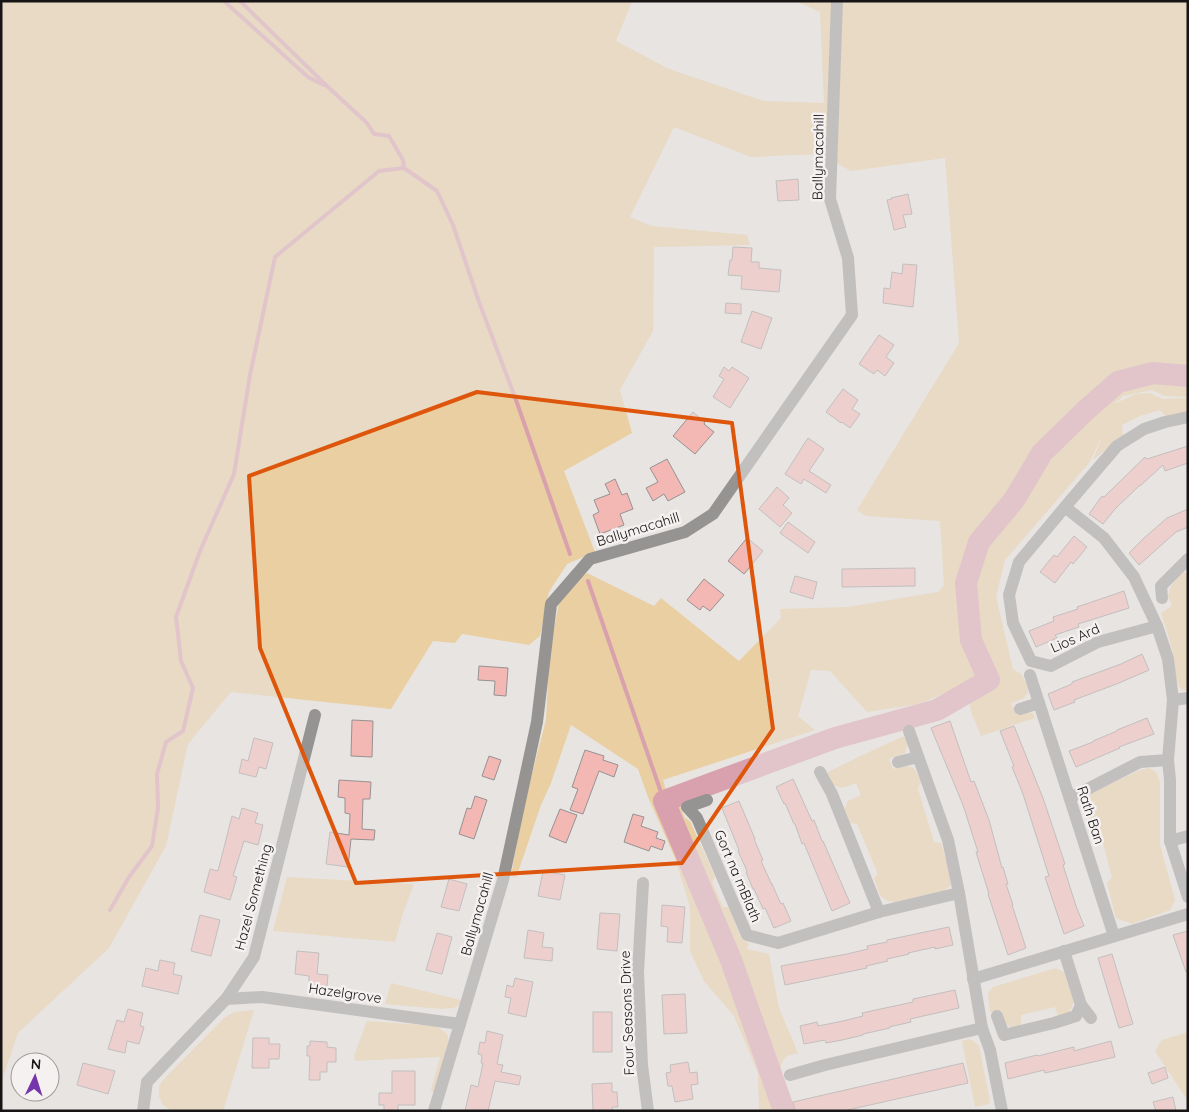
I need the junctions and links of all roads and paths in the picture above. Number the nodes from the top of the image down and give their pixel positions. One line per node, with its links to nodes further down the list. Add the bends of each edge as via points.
1 (838, 1): 34 (street, Ballymacahill, via 830,199 848,258 852,315 713,514 685,532 590,559 551,604 537,722 503,880)
2 (1188, 417): 3 (street, Lios Ard, via 1144,429 1117,446)
3 (1065, 507): 6 (street, via 1104,538 1134,577); 6 (street, Lios Ard, via 1019,562 1009,595 1013,623 1031,661 1051,666 1098,642)
4 (1188, 559): 5 (street, via 1161,586)
5 (1162, 598)
6 (1157, 626): 9 (street, via 1168,659)
7 (1030, 675): 10 (street, Rath Ban)
8 (1188, 698): 9 (street)
9 (1173, 700): 15 (street)
10 (1038, 703): 11 (street); 18 (street, Rath Ban)
11 (1020, 709)
12 (315, 715): 30 (street, Hazel Something, via 254,957)
13 (909, 731): 14 (street)
14 (918, 757): 16 (street); 23 (street, via 948,840)
15 (1168, 760): 18 (street, via 1140,762); 21 (street)
16 (898, 762)
17 (820, 772): 25 (street, via 838,792)
18 (1070, 798): 27 (street, Rath Ban)
19 (707, 800): 25 (street, Gort na mBlath, via 688,807 698,818 747,935 778,943)
20 (1188, 836): 21 (street)
21 (1170, 841): 24 (street)
22 (643, 883): 39 (street, Four Seasons Drive, via 638,972 642,1065)
23 (958, 893): 25 (street, Gort na mBlath); 29 (street)
24 (1188, 896)
25 (879, 912)
26 (1188, 914): 27 (street)
27 (1114, 936): 28 (street)
28 (1064, 951): 29 (street); 31 (street)
29 (973, 979): 35 (street)
30 (226, 999): 34 (street, Hazelgrove, via 262,997); 37 (street, Hazel Something, via 147,1082)
31 (1081, 1005): 32 (street, via 1076,1016 1004,1035); 33 (street)
32 (997, 1016)
33 (1091, 1018)
34 (460, 1024): 38 (street, Ballymacahill)
35 (982, 1028): 36 (street); 40 (street, via 990,1050)
36 (790, 1076)
37 (143, 1111)
38 (434, 1111)
39 (648, 1111)
40 (1002, 1111)

